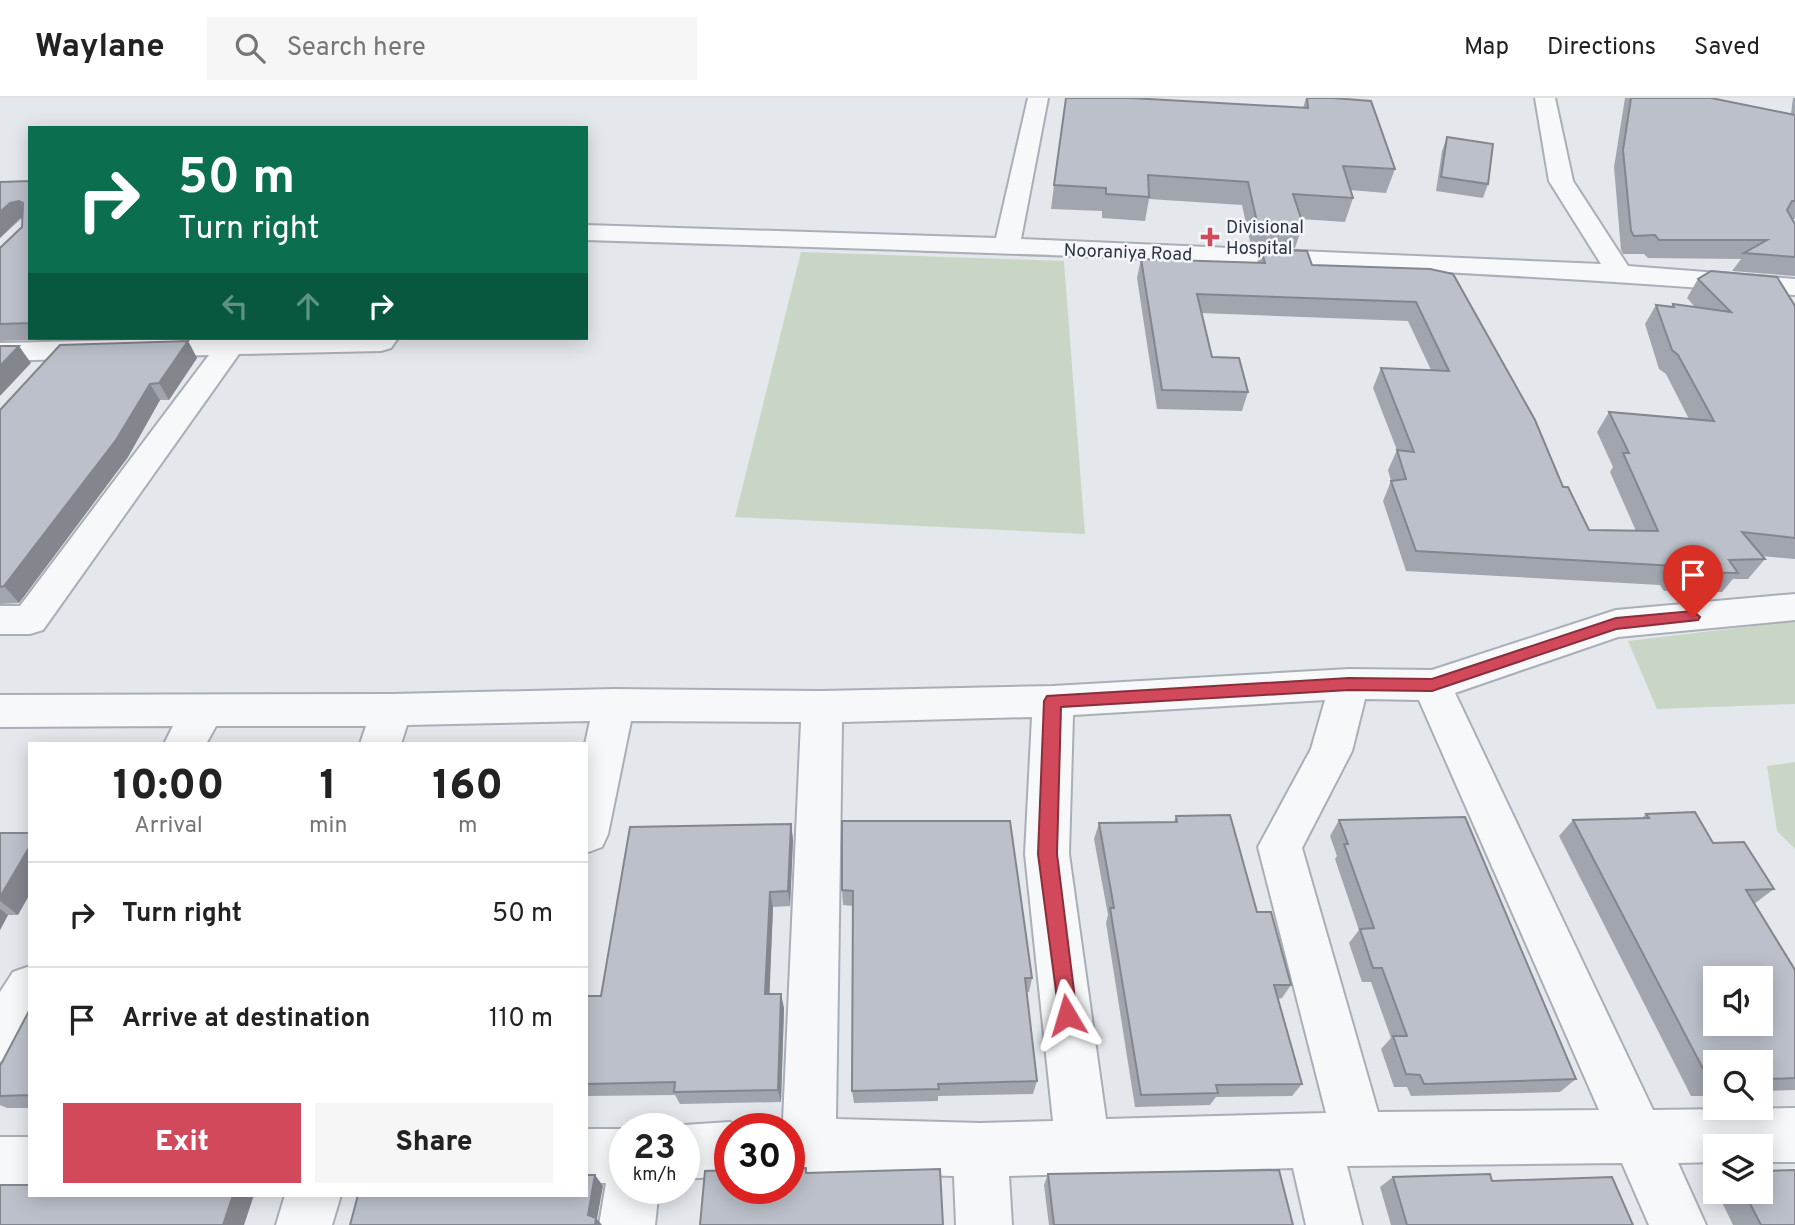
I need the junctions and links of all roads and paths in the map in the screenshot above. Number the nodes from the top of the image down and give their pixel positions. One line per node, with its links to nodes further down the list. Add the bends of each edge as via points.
1 (1038, 98): 4 (street)
2 (1545, 98): 5 (street, via 1561,181)
3 (588, 232): 4 (street, Nooraniya Road)
4 (1007, 246): 5 (street, Nooraniya Road)
5 (1620, 273): 6 (street, Nooraniya Road)
6 (1786, 293)
7 (382, 340): 8 (street)
8 (233, 342): 9 (street); 13 (street, via 30,620)
9 (68, 344): 10 (street); 11 (street)
10 (0, 352)
11 (36, 380)
12 (1795, 607): 15 (street, via 1616,624)
13 (0, 620)
14 (1349, 684): 15 (street); 16 (street); 29 (street, via 1331,751 1280,847)
15 (1432, 685): 27 (street)
16 (1053, 701): 18 (street); 31 (street, via 1047,854)
17 (614, 705): 18 (street); 21 (street); 23 (street)
18 (822, 707): 26 (street)
19 (205, 710): 20 (street); 21 (street); 22 (street)
20 (0, 711)
21 (386, 727)
22 (185, 742)
23 (588, 825)
24 (28, 992): 25 (street)
25 (0, 1037)
26 (801, 1113)
27 (1639, 1135): 28 (street); 29 (street); 43 (street)
28 (1795, 1135)
29 (1337, 1139): 31 (street); 42 (street)
30 (805, 1144): 32 (street)
31 (1083, 1149): 32 (street)
32 (980, 1150): 41 (street)
33 (588, 1156): 34 (street)
34 (609, 1156)
35 (0, 1164): 36 (street)
36 (28, 1164)
37 (312, 1197): 39 (street)
38 (629, 1204): 40 (street)
39 (304, 1225)
40 (627, 1225)
41 (984, 1225)
42 (1334, 1225)
43 (1678, 1225)

